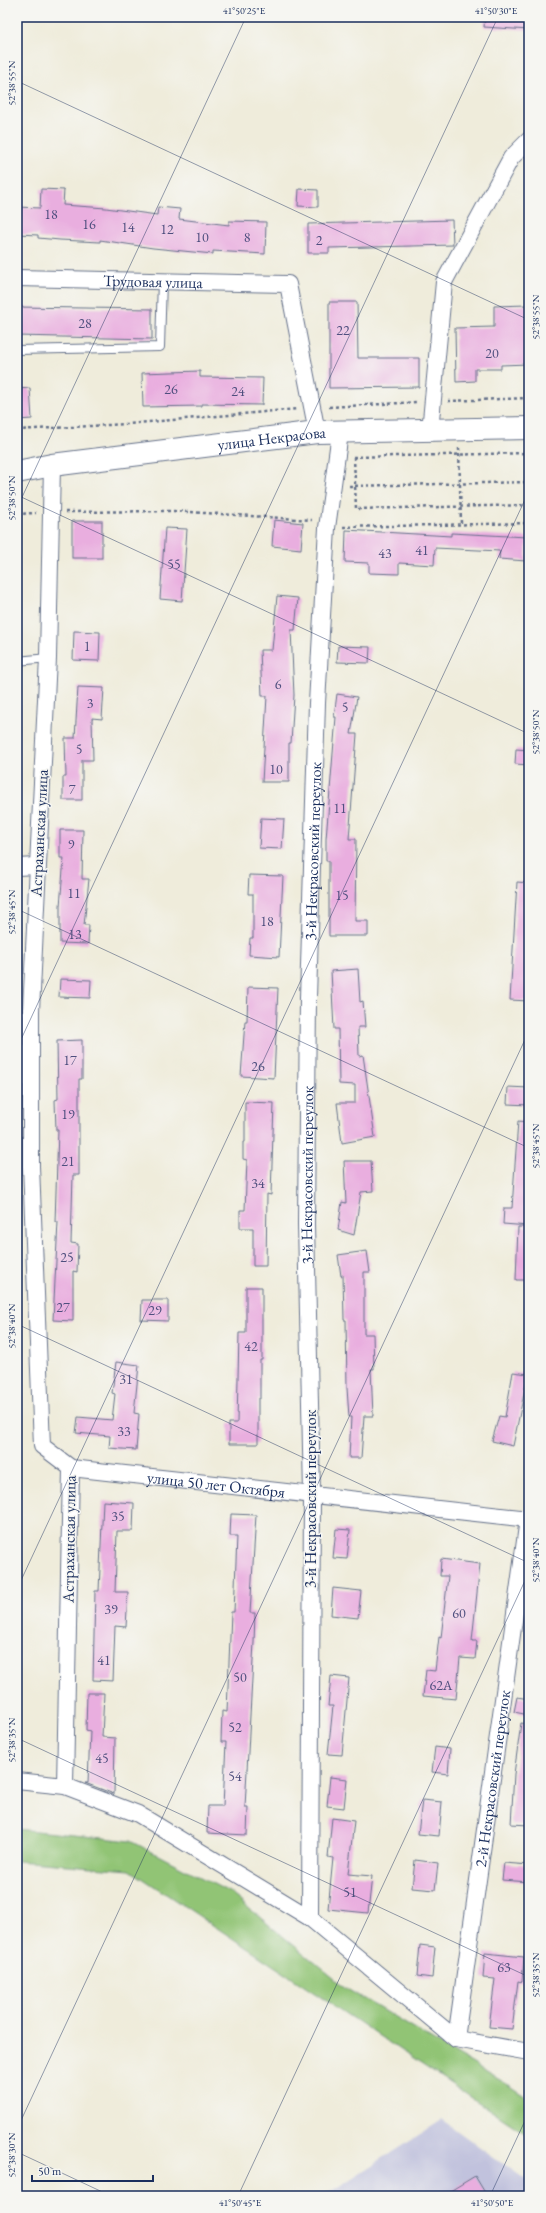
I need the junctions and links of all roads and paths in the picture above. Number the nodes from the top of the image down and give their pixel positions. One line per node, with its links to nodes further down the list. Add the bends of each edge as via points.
1 (529, 140): 6 (street, via 511,158 444,282)
2 (17, 278): 3 (street, Трудовая улица)
3 (162, 280): 4 (lane, via 160,347); 7 (street, Трудовая улица, via 288,284)
4 (17, 350)
5 (529, 398): 6 (path)
6 (433, 401): 7 (path); 10 (street)
7 (313, 408): 9 (path, via 127,424); 11 (street)
8 (529, 428): 10 (street, улица Некрасова)
9 (17, 430)
10 (430, 431): 12 (street, улица Некрасова)
11 (317, 432): 12 (street, улица Некрасова); 15 (street, улица Некрасова)
12 (340, 433): 26 (street, 3-й Некрасовский переулок)
13 (529, 453): 14 (path)
14 (459, 454): 18 (path); 19 (path, via 354,457)
15 (52, 465): 16 (street, улица Некрасова); 22 (street, Астраханская улица)
16 (17, 472)
17 (529, 482): 18 (path)
18 (460, 484): 19 (path); 21 (path)
19 (355, 486): 21 (path, via 356,510)
20 (529, 505): 21 (path)
21 (461, 506): 25 (path)
22 (51, 512): 23 (path); 26 (path, via 174,511 313,520); 27 (street, Астраханская улица)
23 (17, 514)
24 (529, 522): 25 (path)
25 (461, 524): 26 (path)
26 (327, 528): 32 (street, 3-й Некрасовский переулок, via 317,703 308,998 306,1224)
27 (48, 658): 28 (lane); 29 (street, Астраханская улица)
28 (17, 661)
29 (37, 866): 30 (street); 31 (street, Астраханская улица, via 31,1011 31,1166 42,1446)
30 (17, 867)
31 (71, 1468): 32 (street, улица 50 лет Октября); 35 (street, Астраханская улица)
32 (312, 1493): 33 (street, улица 50 лет Октября); 36 (street, 3-й Некрасовский переулок)
33 (528, 1519): 37 (street, 2-й Некрасовский переулок)
34 (17, 1781): 35 (street)
35 (65, 1786): 36 (street, via 138,1814)
36 (310, 1918): 37 (street)
37 (456, 2039): 38 (street)
38 (529, 2052)

